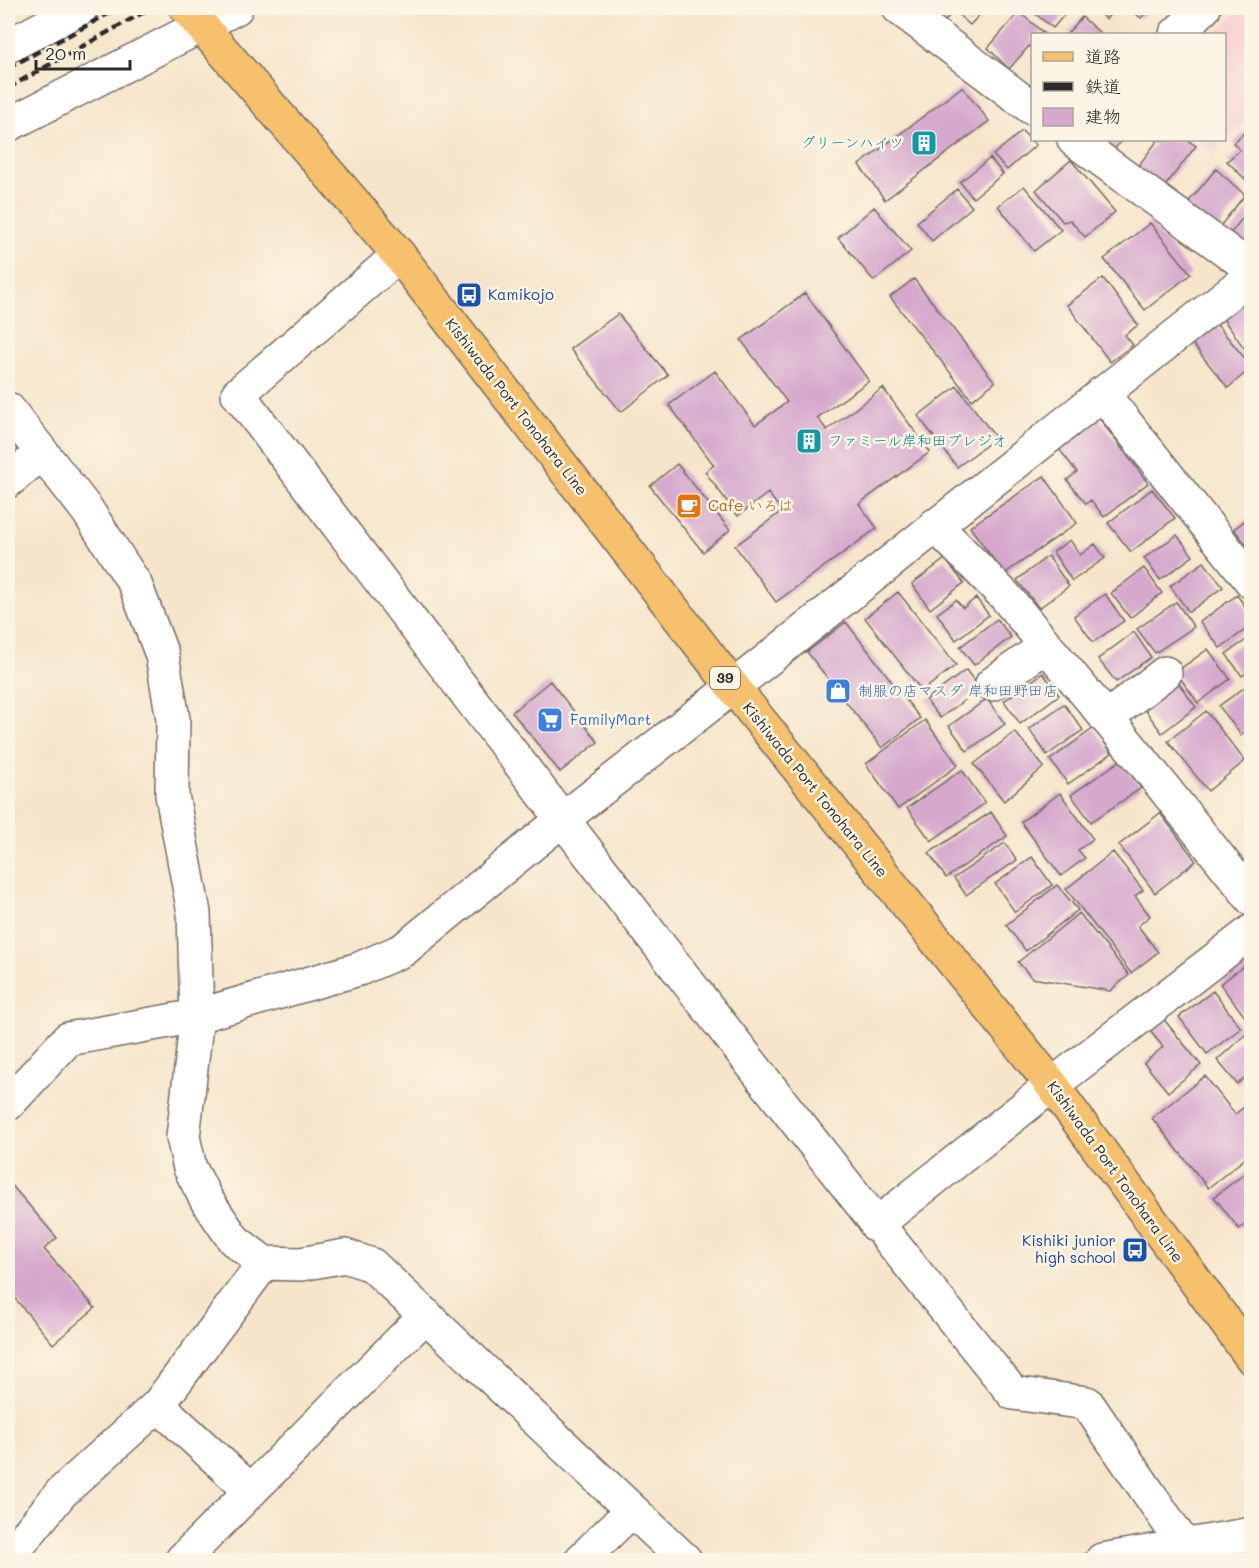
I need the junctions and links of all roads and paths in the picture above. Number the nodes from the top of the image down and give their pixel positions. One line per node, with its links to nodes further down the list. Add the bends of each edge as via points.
1 (81, 8): 7 (street)
2 (236, 8): 5 (street)
3 (899, 8): 8 (street)
4 (1204, 8): 6 (street)
5 (194, 16): 9 (street); 11 (main road, Kishiwada Port Tonohara Line / 39)
6 (1177, 33)
7 (8, 46)
8 (1031, 107)
9 (8, 125)
10 (1075, 141): 12 (street)
11 (399, 255): 23 (main road, Kishiwada Port Tonohara Line / 39); 25 (street, via 238,394)
12 (1251, 268)
13 (1251, 275): 14 (street)
14 (1102, 393): 18 (street); 19 (street)
15 (8, 410): 16 (street)
16 (42, 453): 17 (street); 28 (street, via 87,510 135,584 162,655 173,719 172,795 194,913)
17 (8, 481)
18 (935, 525): 20 (street, via 1005,596); 23 (street)
19 (1251, 582)
20 (1046, 646): 22 (street); 24 (street)
21 (1165, 674): 24 (street)
22 (992, 684)
23 (733, 687): 25 (street); 29 (main road, Kishiwada Port Tonohara Line / 39)
24 (1106, 718): 26 (street)
25 (562, 819): 28 (street, via 403,950 359,969); 31 (street)
26 (1251, 899)
27 (1251, 931): 29 (street)
28 (197, 1016): 30 (street, via 68,1039); 32 (street, via 183,1137 190,1168 234,1240)
29 (1052, 1085): 31 (street); 34 (main road, Kishiwada Port Tonohara Line / 39)
30 (8, 1104)
31 (876, 1225): 39 (street, via 1013,1393 1087,1403)
32 (264, 1263): 33 (street, via 301,1264 345,1256 372,1265); 35 (street)
33 (426, 1315): 36 (street); 37 (street)
34 (1251, 1358)
35 (158, 1405): 36 (street); 40 (street, via 61,1493)
36 (251, 1491): 41 (street)
37 (631, 1511): 42 (street); 43 (street)
38 (1251, 1534): 39 (street)
39 (1184, 1545): 44 (street)
40 (8, 1558)
41 (182, 1560)
42 (581, 1560)
43 (685, 1560)
44 (1102, 1560)

